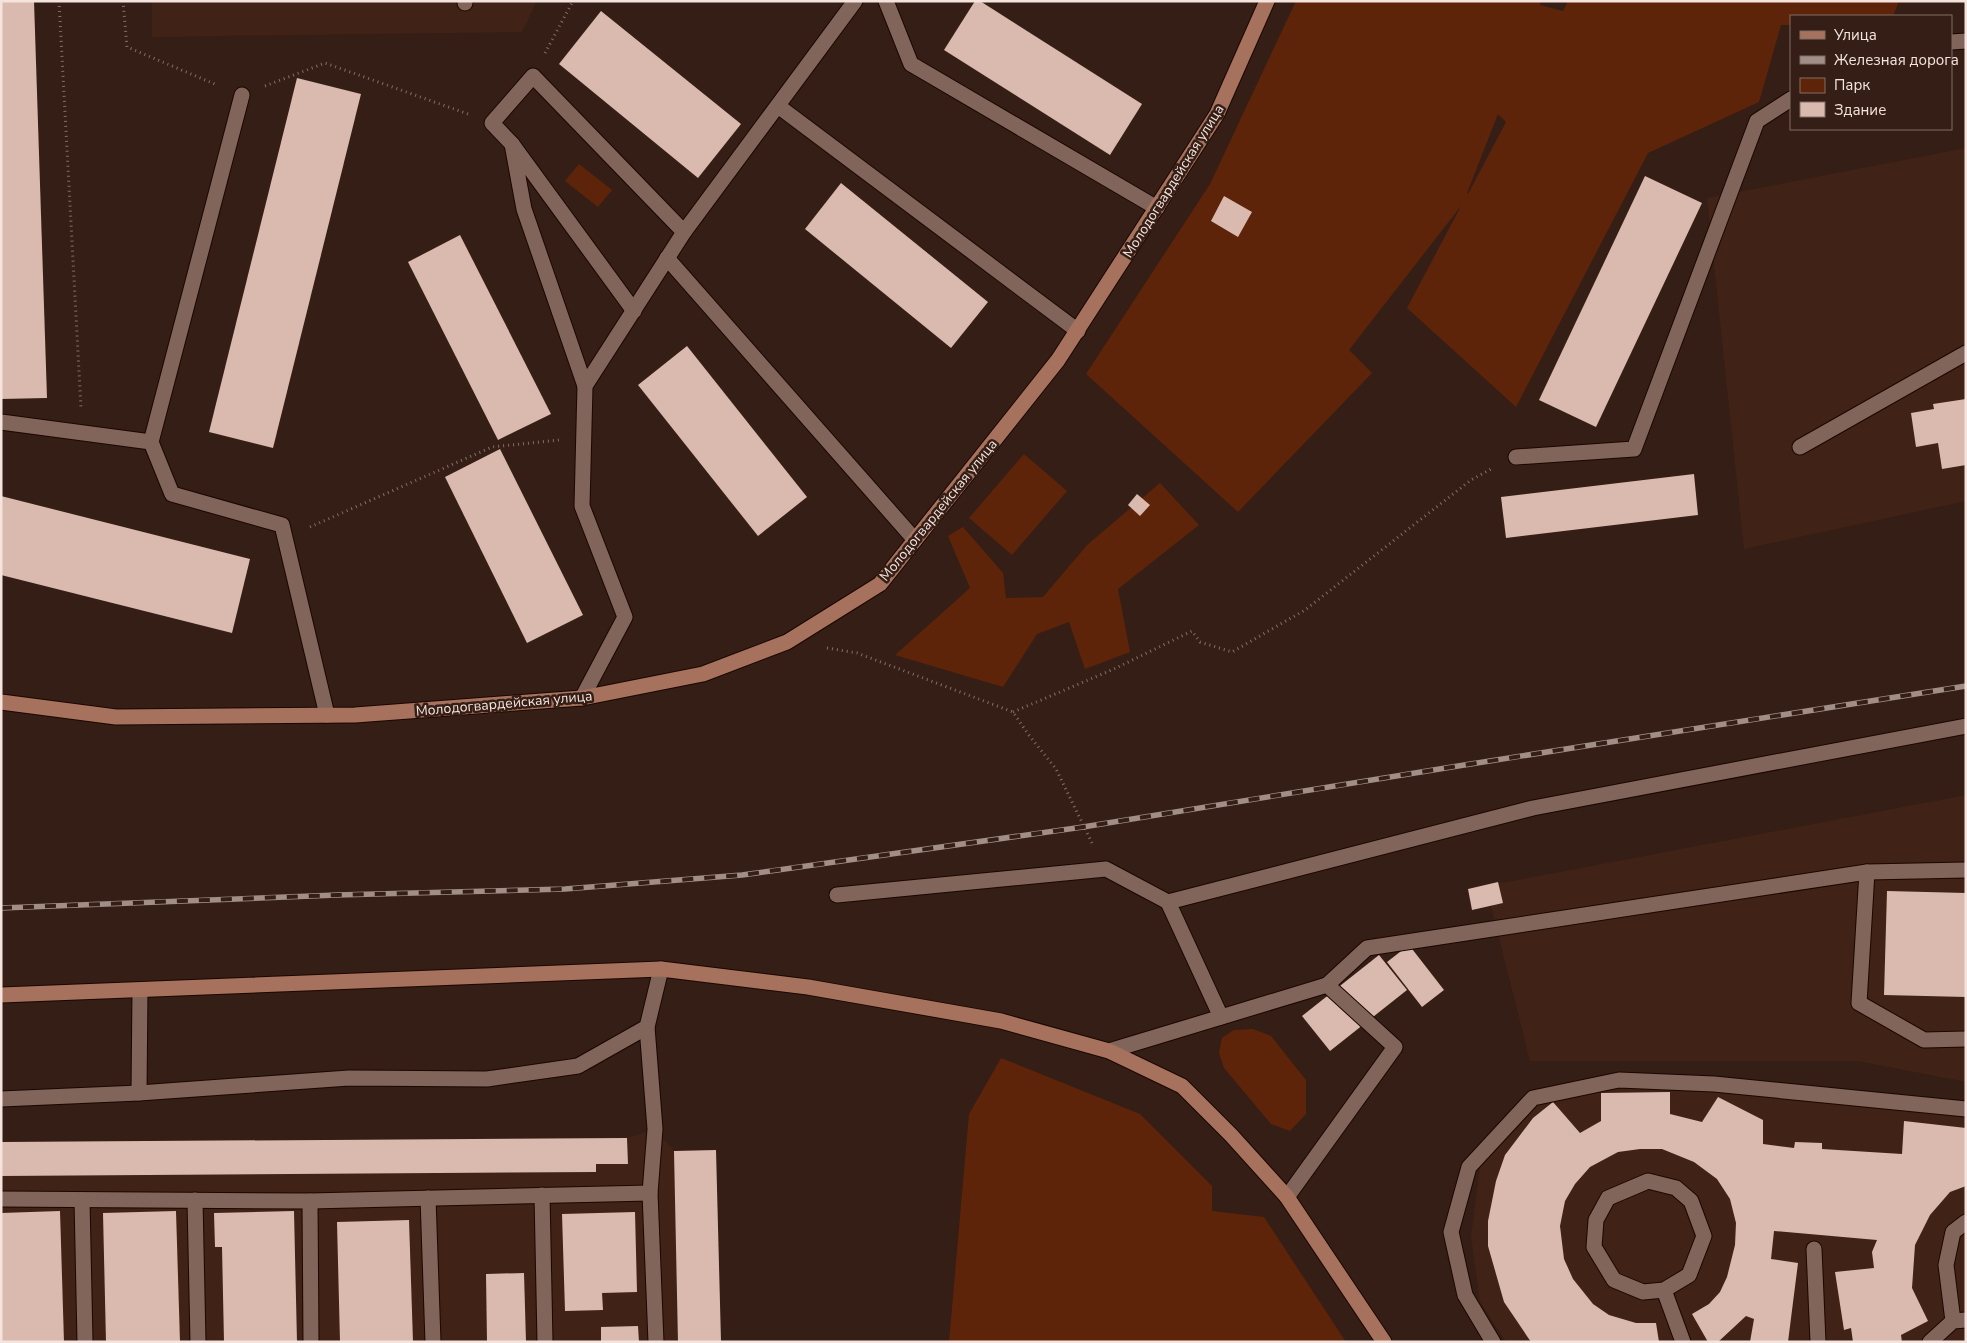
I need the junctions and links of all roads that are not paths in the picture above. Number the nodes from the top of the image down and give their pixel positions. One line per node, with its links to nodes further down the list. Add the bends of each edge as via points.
1 (855, 1): 8 (lane)
2 (886, 1): 10 (lane, via 911,64)
3 (1267, 1): 10 (street, Молодогвардейская улица, via 1218,114)
4 (1966, 41): 5 (lane)
5 (1952, 42)
6 (242, 95): 18 (lane)
7 (1790, 101): 20 (lane, via 1757,121 1634,449)
8 (778, 106): 11 (lane); 14 (lane)
9 (512, 144): 11 (lane, via 492,123 534,76); 13 (lane); 16 (lane, via 524,209)
10 (1157, 208): 14 (street, Молодогвардейская улица)
11 (684, 232): 12 (lane)
12 (667, 258): 13 (lane); 21 (lane)
13 (634, 311): 16 (lane)
14 (1078, 331): 21 (street, Молодогвардейская улица)
15 (1966, 353): 19 (lane)
16 (585, 386): 22 (lane, via 582,506 625,617)
17 (1, 422): 18 (lane)
18 (151, 442): 24 (lane, via 172,494 282,525)
19 (1800, 447)
20 (1516, 457)
21 (915, 540): 22 (street, Молодогвардейская улица, via 880,584 787,642 703,674)
22 (582, 698): 24 (street, Молодогвардейская улица)
23 (1, 702): 24 (street, Молодогвардейская улица, via 116,717)
24 (327, 715)
25 (1966, 726): 29 (lane, via 1533,808)
26 (1966, 870): 27 (lane)
27 (1867, 872): 31 (lane, via 1367,948); 36 (lane, via 1859,1003 1924,1040)
28 (838, 895): 29 (lane, via 1106,869)
29 (1168, 902): 34 (lane)
30 (662, 969): 32 (street); 35 (lane); 37 (street, via 808,987 1001,1021)
31 (1327, 985): 34 (lane); 43 (lane, via 1395,1047)
32 (140, 990): 33 (street); 38 (lane)
33 (1, 995)
34 (1221, 1017): 37 (lane)
35 (647, 1027): 38 (lane, via 578,1066 487,1079 349,1078); 41 (lane, via 655,1129)
36 (1966, 1039)
37 (1109, 1051): 43 (street, via 1182,1086)
38 (139, 1093): 39 (lane)
39 (1, 1099)
40 (1966, 1109): 60 (lane, via 1714,1084 1619,1080 1533,1098 1469,1167 1451,1232 1465,1295)
41 (650, 1193): 42 (lane); 58 (lane)
42 (542, 1195): 44 (lane); 57 (lane)
43 (1288, 1197): 59 (street)
44 (428, 1198): 48 (lane); 56 (lane)
45 (1, 1199): 46 (lane)
46 (82, 1200): 47 (lane); 53 (lane)
47 (195, 1200): 48 (lane); 54 (lane)
48 (310, 1202): 55 (lane)
49 (1966, 1222): 52 (lane, via 1953,1232 1946,1265)
50 (1814, 1249): 62 (lane)
51 (1664, 1290): 51 (lane, via 1642,1292 1614,1280 1594,1247 1596,1220 1608,1198 1648,1181 1676,1188 1691,1201 1704,1236 1688,1275); 61 (lane)
52 (1959, 1321): 63 (lane)
53 (85, 1342)
54 (198, 1342)
55 (311, 1342)
56 (433, 1342)
57 (545, 1342)
58 (656, 1342)
59 (1384, 1342)
60 (1493, 1342)
61 (1683, 1342)
62 (1818, 1342)
63 (1930, 1342)

